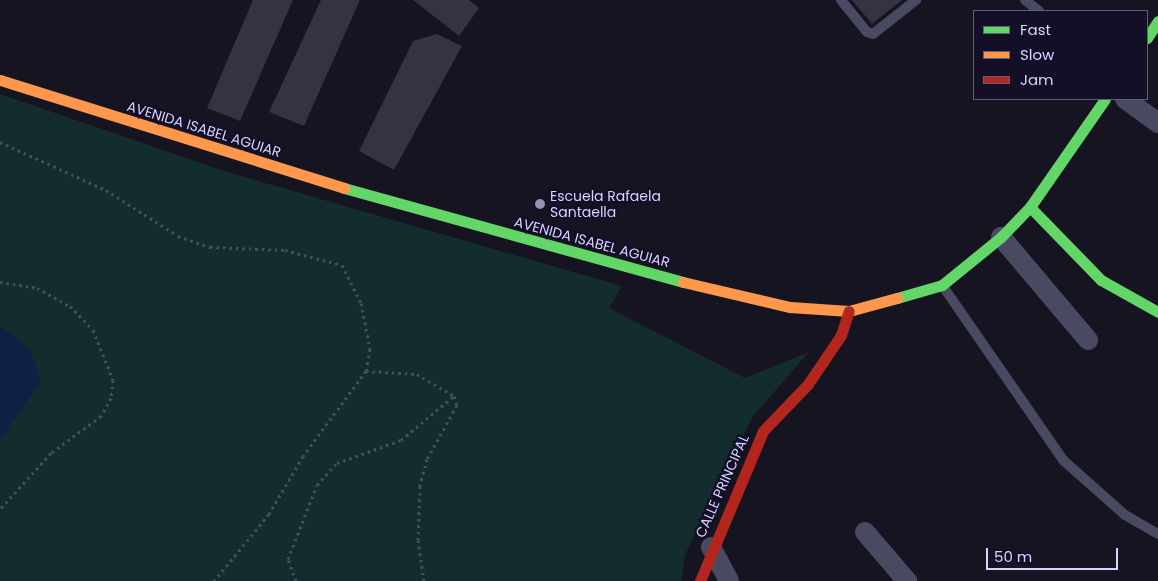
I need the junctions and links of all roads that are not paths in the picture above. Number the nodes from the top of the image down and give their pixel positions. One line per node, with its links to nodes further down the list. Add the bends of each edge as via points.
1 (841, 0): 2 (lane, via 867,32 873,34)
2 (916, 0)
3 (1025, 0): 4 (lane)
4 (1037, 10)
5 (1158, 21): 6 (main road)
6 (1148, 36)
7 (0, 80): 14 (main road, AVENIDA ISABEL AGUIAR, via 241,158 603,263 790,307)
8 (1104, 100): 11 (main road, AVENIDA ISABEL AGUIAR)
9 (1126, 100): 10 (street)
10 (1158, 123)
11 (1030, 207): 12 (main road, AVENIDA ISABEL AGUIAR); 15 (main road, via 1101,280)
12 (1001, 236): 13 (main road, AVENIDA ISABEL AGUIAR); 16 (street)
13 (942, 286): 14 (main road, AVENIDA ISABEL AGUIAR); 18 (lane, via 1063,460 1125,515)
14 (849, 311): 19 (main road, CALLE PRINCIPAL, via 841,334 808,384 763,431)
15 (1158, 312)
16 (1088, 340)
17 (866, 532): 22 (street)
18 (1158, 534)
19 (711, 547): 20 (main road, CALLE PRINCIPAL); 21 (street)
20 (700, 581)
21 (729, 581)
22 (907, 581)

